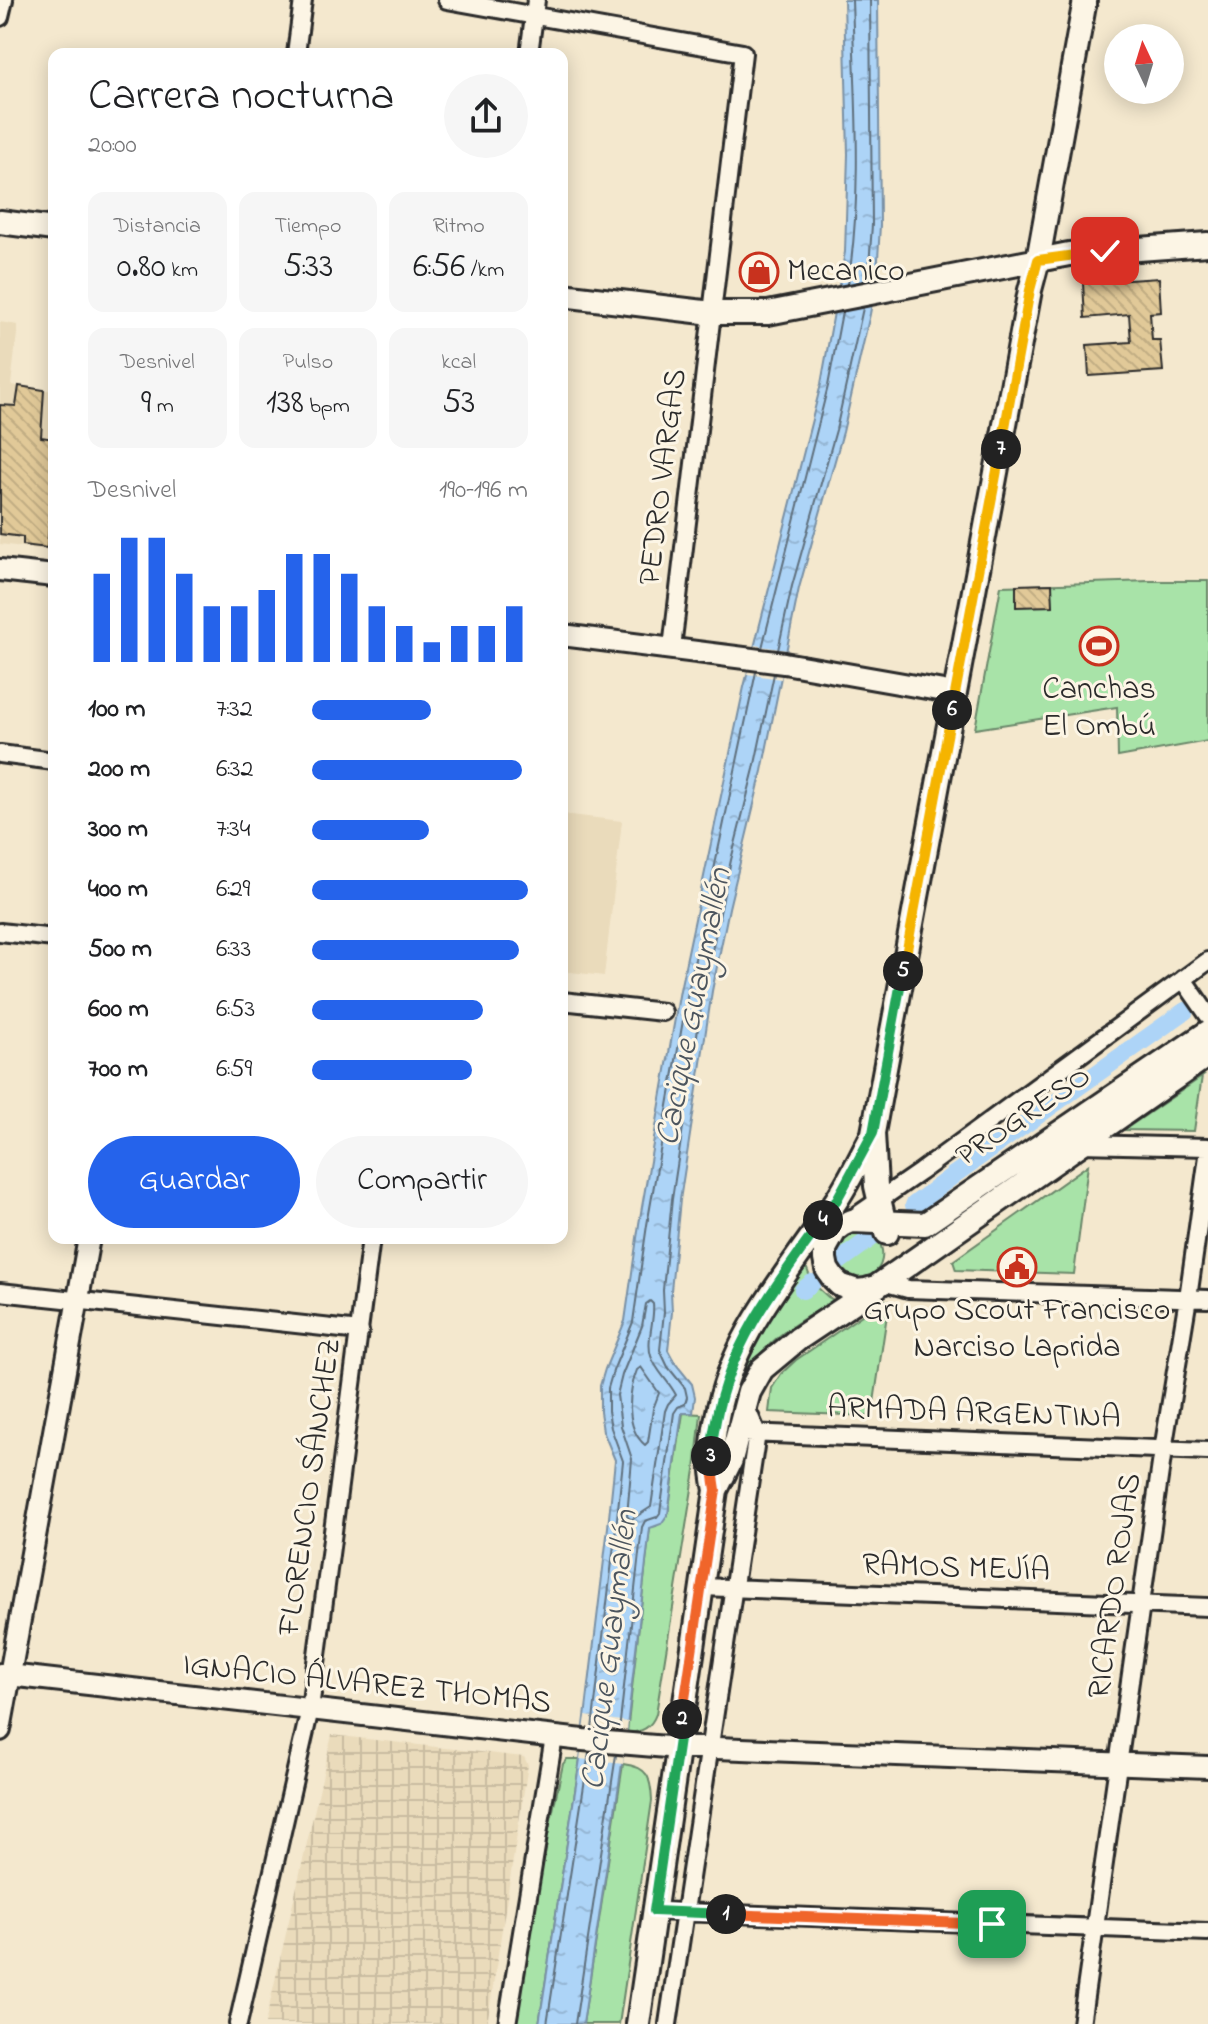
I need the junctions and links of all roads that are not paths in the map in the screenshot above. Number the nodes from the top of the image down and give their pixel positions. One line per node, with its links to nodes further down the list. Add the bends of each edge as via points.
1 (4, 0): 6 (street)
2 (303, 0): 7 (street)
3 (447, 0): 5 (street)
4 (1085, 0): 12 (main road)
5 (535, 7): 8 (street); 14 (street, PEDRO VARGAS, via 743,53)
6 (0, 17)
7 (297, 48)
8 (530, 48)
9 (0, 222): 10 (main road)
10 (48, 228)
11 (1208, 244): 12 (main road)
12 (1038, 260): 14 (main road, via 768,313); 19 (main road)
13 (568, 296): 14 (main road)
14 (712, 313): 18 (street, PEDRO VARGAS)
15 (0, 570): 16 (street)
16 (48, 575)
17 (568, 636): 18 (street)
18 (672, 648): 19 (street)
19 (955, 693): 31 (main road)
20 (0, 754): 21 (street)
21 (48, 760)
22 (0, 932): 23 (street)
23 (48, 937)
24 (1208, 961): 25 (street)
25 (1183, 979): 28 (street); 36 (street)
26 (568, 1002): 27 (street)
27 (663, 1012)
28 (1208, 1015)
29 (1208, 1032): 39 (main road, PROGRESO, via 925,1224)
30 (1208, 1055): 32 (main road, PROGRESO)
31 (873, 1133): 35 (main road); 38 (main road)
32 (1081, 1144): 33 (street); 43 (main road, PROGRESO)
33 (1208, 1147)
34 (1208, 1156): 46 (street, RICARDO ROJAS)
35 (874, 1167): 36 (street, via 887,1178); 37 (main road)
36 (920, 1172): 37 (street)
37 (879, 1200): 39 (main road); 40 (street)
38 (835, 1203): 40 (main road); 45 (main road)
39 (879, 1226): 40 (main road, via 852,1221); 43 (main road, via 895,1249)
40 (836, 1232): 43 (main road, via 825,1249 833,1278 857,1291); 45 (main road)
41 (88, 1244): 48 (street)
42 (370, 1244): 49 (street, FLORENCIO SÁNCHEZ)
43 (883, 1282): 46 (street, via 908,1289); 50 (main road, PROGRESO, via 768,1363 745,1405)
44 (0, 1292): 48 (street)
45 (771, 1293): 53 (main road, via 727,1374 711,1451)
46 (1188, 1298): 47 (street); 51 (street, RICARDO ROJAS)
47 (1208, 1299)
48 (78, 1301): 49 (street); 58 (street)
49 (360, 1331): 59 (street, FLORENCIO SÁNCHEZ)
50 (748, 1433): 51 (street, ARMADA ARGENTINA); 53 (main road, PROGRESO); 55 (street)
51 (1163, 1450): 52 (street, ARMADA ARGENTINA); 56 (street, RICARDO ROJAS)
52 (1208, 1451)
53 (716, 1490): 54 (main road)
54 (702, 1587): 55 (street, RAMOS MEJÍA); 62 (main road)
55 (734, 1588): 56 (street, RAMOS MEJÍA); 63 (street)
56 (1140, 1604): 57 (street, RAMOS MEJÍA); 64 (street, RICARDO ROJAS)
57 (1208, 1607)
58 (5, 1675): 59 (street, IGNACIO ÁLVAREZ THOMAS); 60 (street)
59 (310, 1709): 61 (street, IGNACIO ÁLVAREZ THOMAS); 70 (street, FLORENCIO SÁNCHEZ)
60 (0, 1730)
61 (554, 1737): 62 (street, IGNACIO ÁLVAREZ THOMAS); 71 (street)
62 (679, 1748): 63 (street, IGNACIO ÁLVAREZ THOMAS); 66 (main road)
63 (710, 1748): 64 (street, IGNACIO ÁLVAREZ THOMAS); 67 (street)
64 (1119, 1764): 65 (street, IGNACIO ÁLVAREZ THOMAS); 68 (street, RICARDO ROJAS)
65 (1208, 1767)
66 (654, 1911): 67 (street); 72 (main road)
67 (685, 1912): 68 (street); 73 (street)
68 (1094, 1927): 69 (street); 74 (street, RICARDO ROJAS)
69 (1208, 1932)
70 (238, 2024)
71 (507, 2024)
72 (638, 2024)
73 (668, 2024)
74 (1081, 2024)

